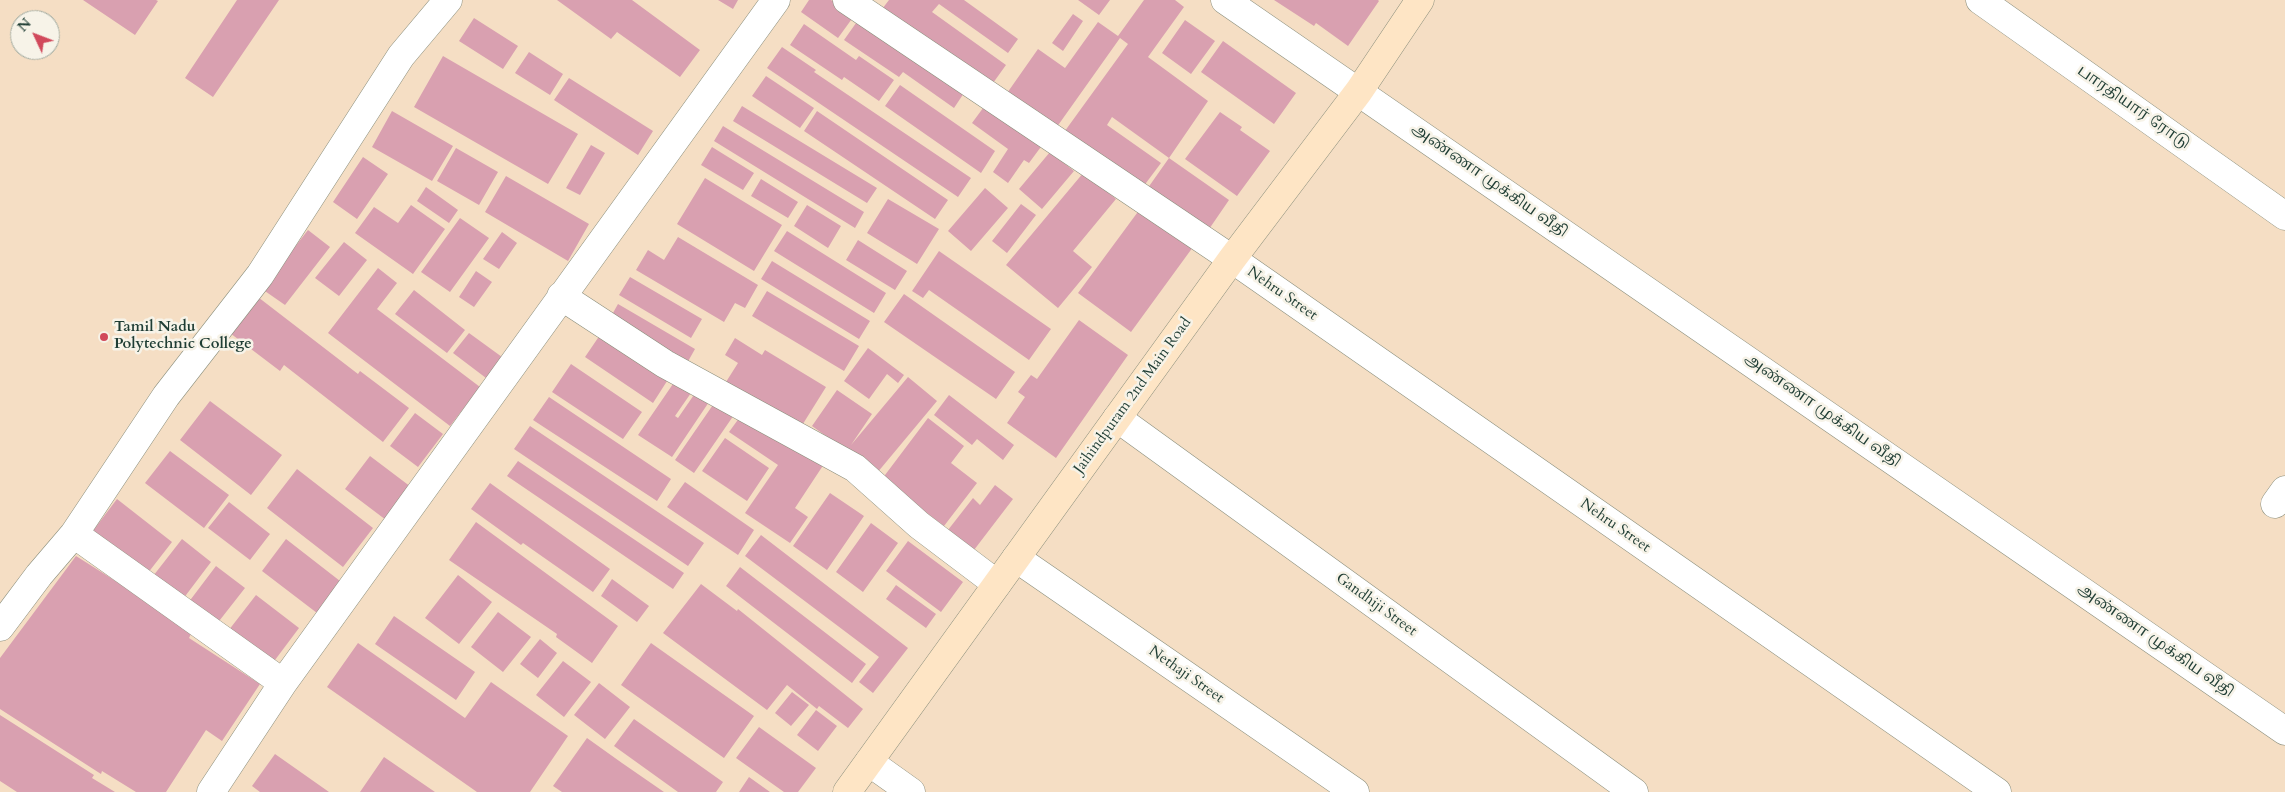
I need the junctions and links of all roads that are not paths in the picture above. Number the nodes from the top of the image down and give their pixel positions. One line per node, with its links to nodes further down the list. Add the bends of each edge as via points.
1 (448, 0): 12 (street, via 402,56 260,275 166,396)
2 (776, 0): 10 (street)
3 (847, 0): 9 (street, Nehru Street)
4 (1225, 0): 7 (street, அண்ணா முக்கிய வீதி)
5 (1420, 0): 7 (street, Jaihindpuram 2nd Main Road)
6 (1980, 0): 8 (street, பாரதியார் ரோடு)
7 (1359, 91): 9 (street, Jaihindpuram 2nd Main Road); 17 (street, அண்ணா முக்கிய வீதி)
8 (2285, 216)
9 (1232, 259): 11 (street, Jaihindpuram 2nd Main Road); 24 (street, Nehru Street)
10 (561, 296): 14 (street, via 665,364 855,468 919,525); 16 (street)
11 (1117, 418): 13 (street, Jaihindpuram 2nd Main Road); 23 (street, Gandhiji Street)
12 (74, 534): 15 (street); 16 (street)
13 (1016, 558): 14 (street, Jaihindpuram 2nd Main Road); 22 (street, Nethaji Street)
14 (997, 584): 18 (street, Jaihindpuram 2nd Main Road)
15 (0, 627)
16 (283, 683): 19 (street)
17 (2285, 731)
18 (868, 762): 20 (street, Jaihindpuram 2nd Main Road); 21 (street)
19 (211, 792)
20 (847, 792)
21 (911, 792)
22 (1356, 792)
23 (1634, 792)
24 (1997, 792)

